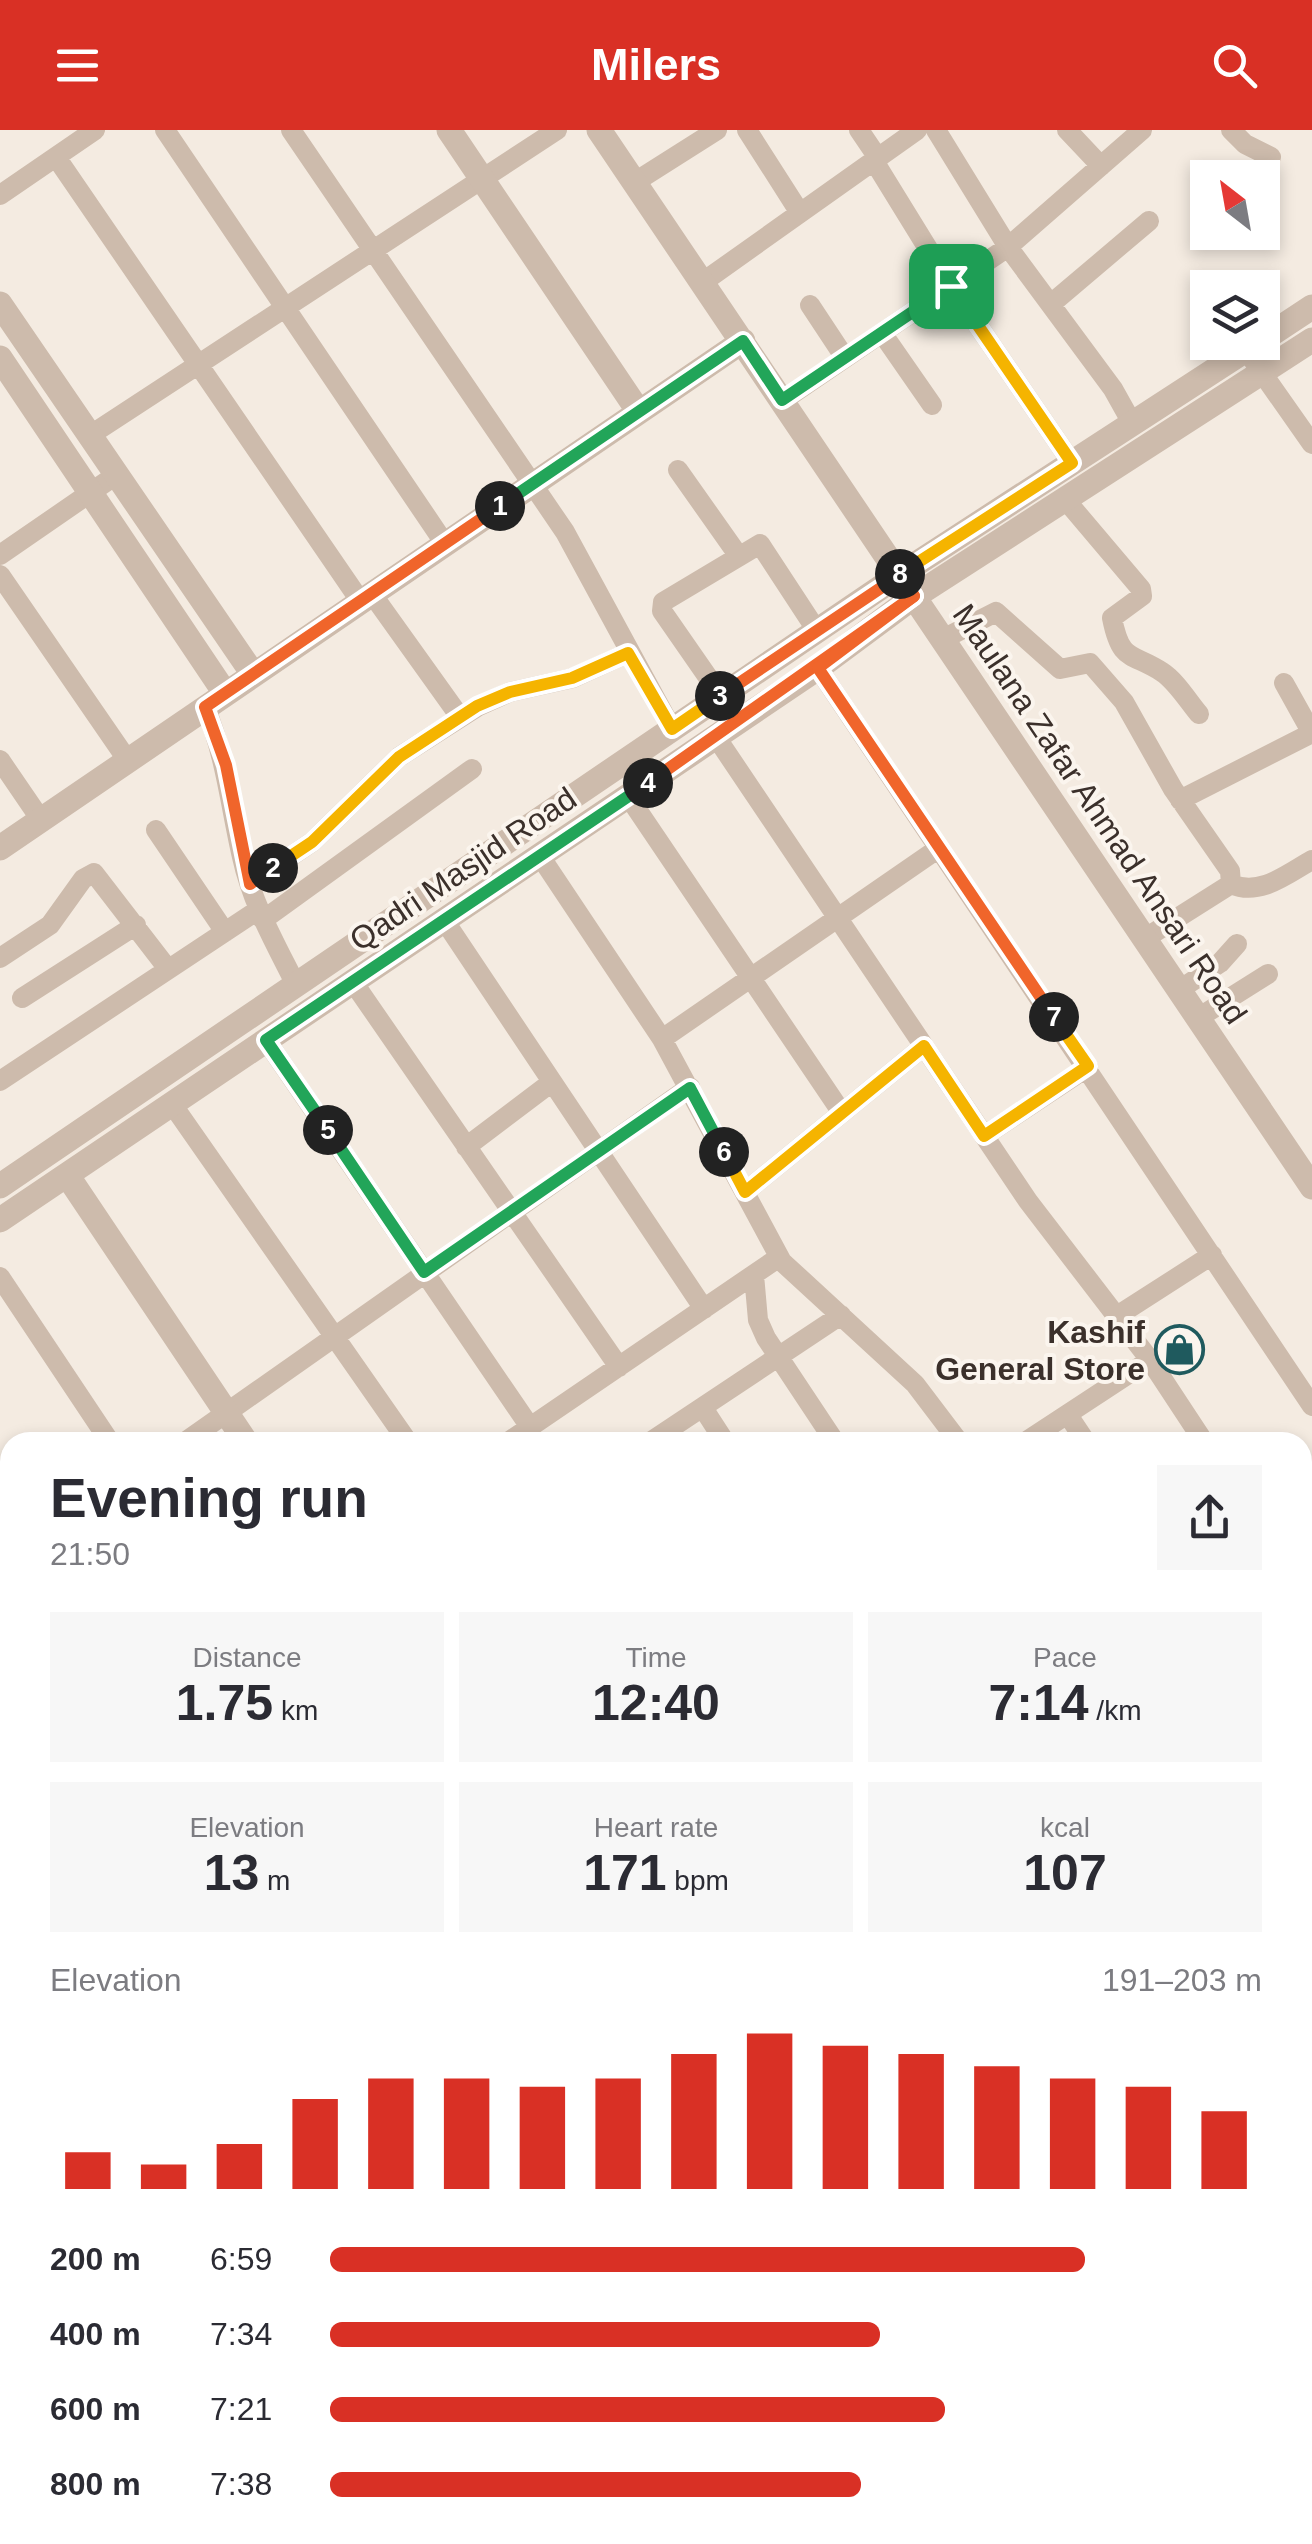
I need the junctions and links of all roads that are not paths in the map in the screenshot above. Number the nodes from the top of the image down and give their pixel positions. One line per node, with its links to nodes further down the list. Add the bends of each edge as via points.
1 (94, 130): 15 (street)
2 (164, 130): 32 (street)
3 (291, 130): 25 (street)
4 (449, 130): 19 (street)
5 (557, 130): 19 (street)
6 (599, 130): 20 (street, Maulana Zafar Ahmad Ansari Road)
7 (717, 130): 20 (street)
8 (746, 130): 22 (street)
9 (859, 130): 17 (street)
10 (918, 130): 17 (street)
11 (936, 130): 24 (street)
12 (1066, 130): 18 (street)
13 (1142, 130): 18 (street)
14 (1231, 130): 16 (street)
15 (56, 157): 21 (street); 43 (street)
16 (1271, 157)
17 (876, 159): 22 (street); 27 (street)
18 (1101, 166): 24 (street)
19 (482, 180): 25 (street); 46 (street)
20 (634, 182): 26 (street, Maulana Zafar Ahmad Ansari Road)
21 (0, 196)
22 (800, 213): 26 (street)
23 (1149, 221): 29 (street)
24 (1008, 247): 27 (street); 29 (street)
25 (372, 252): 32 (street); 53 (street)
26 (703, 282): 36 (street, Maulana Zafar Ahmad Ansari Road)
27 (951, 286): 33 (street); 50 (street)
28 (0, 304): 48 (street)
29 (1051, 304): 47 (street)
30 (810, 305): 39 (street)
31 (1312, 307): 34 (street, Qadri Masjid Road)
32 (286, 309): 43 (street); 56 (street)
33 (882, 333): 39 (street); 45 (street)
34 (1280, 333)
35 (1312, 340): 37 (street, Qadri Masjid Road)
36 (743, 341): 44 (street, Maulana Zafar Ahmad Ansari Road); 46 (street)
37 (1280, 346)
38 (0, 358): 54 (street)
39 (845, 358): 44 (street)
40 (1241, 360): 47 (street, Qadri Masjid Road)
41 (1245, 360): 55 (street, Qadri Masjid Road)
42 (1262, 360): 49 (street)
43 (200, 366): 48 (street); 62 (street)
44 (782, 400): 59 (street, Maulana Zafar Ahmad Ansari Road)
45 (932, 405)
46 (639, 412): 53 (street)
47 (1132, 423): 50 (street, Qadri Masjid Road)
48 (92, 434): 52 (street)
49 (1312, 444)
50 (1072, 463): 59 (street, Qadri Masjid Road)
51 (678, 470): 58 (street)
52 (116, 475): 54 (street); 67 (street)
53 (533, 484): 56 (street); 65 (street)
54 (90, 492): 57 (street); 70 (street)
55 (1064, 498): 61 (street, Qadri Masjid Road); 71 (street, via 1141,589 1142,596 1112,618 1124,651 1164,673)
56 (446, 544): 62 (street)
57 (0, 555)
58 (738, 556): 63 (street, via 756,544 764,548); 69 (street, via 660,606)
59 (900, 575): 61 (street, Maulana Zafar Ahmad Ansari Road); 63 (street, Qadri Masjid Road)
60 (0, 576): 76 (street)
61 (914, 596): 64 (street, Maulana Zafar Ahmad Ansari Road); 66 (street, Qadri Masjid Road)
62 (366, 598): 67 (street); 72 (street)
63 (817, 631): 69 (street, Qadri Masjid Road)
64 (943, 640): 79 (street, via 996,612 1060,669 1090,663 1124,702); 93 (street, Maulana Zafar Ahmad Ansari Road)
65 (628, 653): 72 (street, via 572,678 510,692); 73 (street)
66 (818, 668): 74 (street, Qadri Masjid Road); 83 (street)
67 (253, 674): 70 (street)
68 (1284, 683): 79 (street, via 1308,735)
69 (721, 696): 73 (street, Qadri Masjid Road)
70 (215, 700): 76 (street); 86 (street)
71 (1199, 714)
72 (460, 717): 86 (street, via 399,757 312,842)
73 (672, 729): 100 (street, Qadri Masjid Road)
74 (716, 736): 78 (street, Qadri Masjid Road); 89 (street)
75 (0, 760): 80 (street)
76 (128, 761): 80 (street)
77 (472, 769): 88 (street)
78 (628, 796): 84 (street, Qadri Masjid Road); 98 (street)
79 (1180, 800): 87 (street, via 1225,861)
80 (41, 820): 82 (street)
81 (156, 830): 92 (street)
82 (0, 848)
83 (939, 848): 89 (street); 107 (street)
84 (540, 856): 90 (street, Qadri Masjid Road); 104 (street)
85 (1312, 860): 87 (street, via 1269,885)
86 (250, 884): 88 (street)
87 (1231, 884): 93 (street)
88 (260, 915): 92 (street); 100 (street)
89 (838, 918): 98 (street); 106 (street)
90 (444, 920): 99 (street, Qadri Masjid Road); 109 (street)
91 (136, 925): 95 (street, via 94,873 50,926); 96 (street); 102 (street)
92 (225, 932): 96 (street)
93 (1144, 938): 101 (street, Maulana Zafar Ahmad Ansari Road)
94 (1237, 944): 101 (street, via 1220,964)
95 (0, 958)
96 (168, 969): 108 (street)
97 (1268, 974): 103 (street)
98 (751, 978): 104 (street); 112 (street)
99 (353, 982): 105 (street, Qadri Masjid Road); 114 (street)
100 (296, 985): 117 (street, Qadri Masjid Road)
101 (1179, 990): 103 (street, Maulana Zafar Ahmad Ansari Road)
102 (22, 998)
103 (1198, 1018): 118 (street, Maulana Zafar Ahmad Ansari Road)
104 (662, 1039): 110 (street)
105 (266, 1040): 111 (street, Qadri Masjid Road); 124 (street)
106 (924, 1046): 112 (street); 113 (street)
107 (1088, 1066): 113 (street); 122 (street)
108 (0, 1081)
109 (552, 1082): 114 (street); 115 (street)
110 (690, 1088): 115 (street); 119 (street)
111 (172, 1104): 116 (street, Qadri Masjid Road); 130 (street)
112 (842, 1112): 119 (street)
113 (984, 1136): 129 (street)
114 (466, 1147): 120 (street)
115 (598, 1150): 120 (street); 127 (street)
116 (66, 1176): 121 (street, Qadri Masjid Road); 137 (street)
117 (0, 1186)
118 (1312, 1187)
119 (745, 1192): 123 (street)
120 (510, 1211): 124 (street); 133 (street)
121 (0, 1220)
122 (1212, 1254): 129 (street); 134 (street)
123 (780, 1260): 125 (street); 128 (street)
124 (424, 1272): 130 (street); 138 (street)
125 (754, 1275): 127 (street); 131 (street, via 758,1320)
126 (0, 1278): 139 (street)
127 (704, 1309): 133 (street)
128 (840, 1315): 131 (street); 147 (street, via 916,1384)
129 (1117, 1316): 132 (street)
130 (334, 1338): 137 (street); 142 (street)
131 (778, 1357): 135 (street); 146 (street)
132 (1150, 1360): 136 (street); 150 (street)
133 (618, 1367): 138 (street)
134 (1312, 1406)
135 (702, 1408): 144 (street); 145 (street)
136 (1068, 1414): 148 (street); 149 (street)
137 (228, 1415): 140 (street); 141 (street)
138 (530, 1428): 143 (street)
139 (103, 1432)
140 (202, 1432)
141 (239, 1432)
142 (401, 1432)
143 (524, 1432)
144 (665, 1432)
145 (719, 1432)
146 (828, 1432)
147 (952, 1432)
148 (1040, 1432)
149 (1080, 1432)
150 (1197, 1432)

